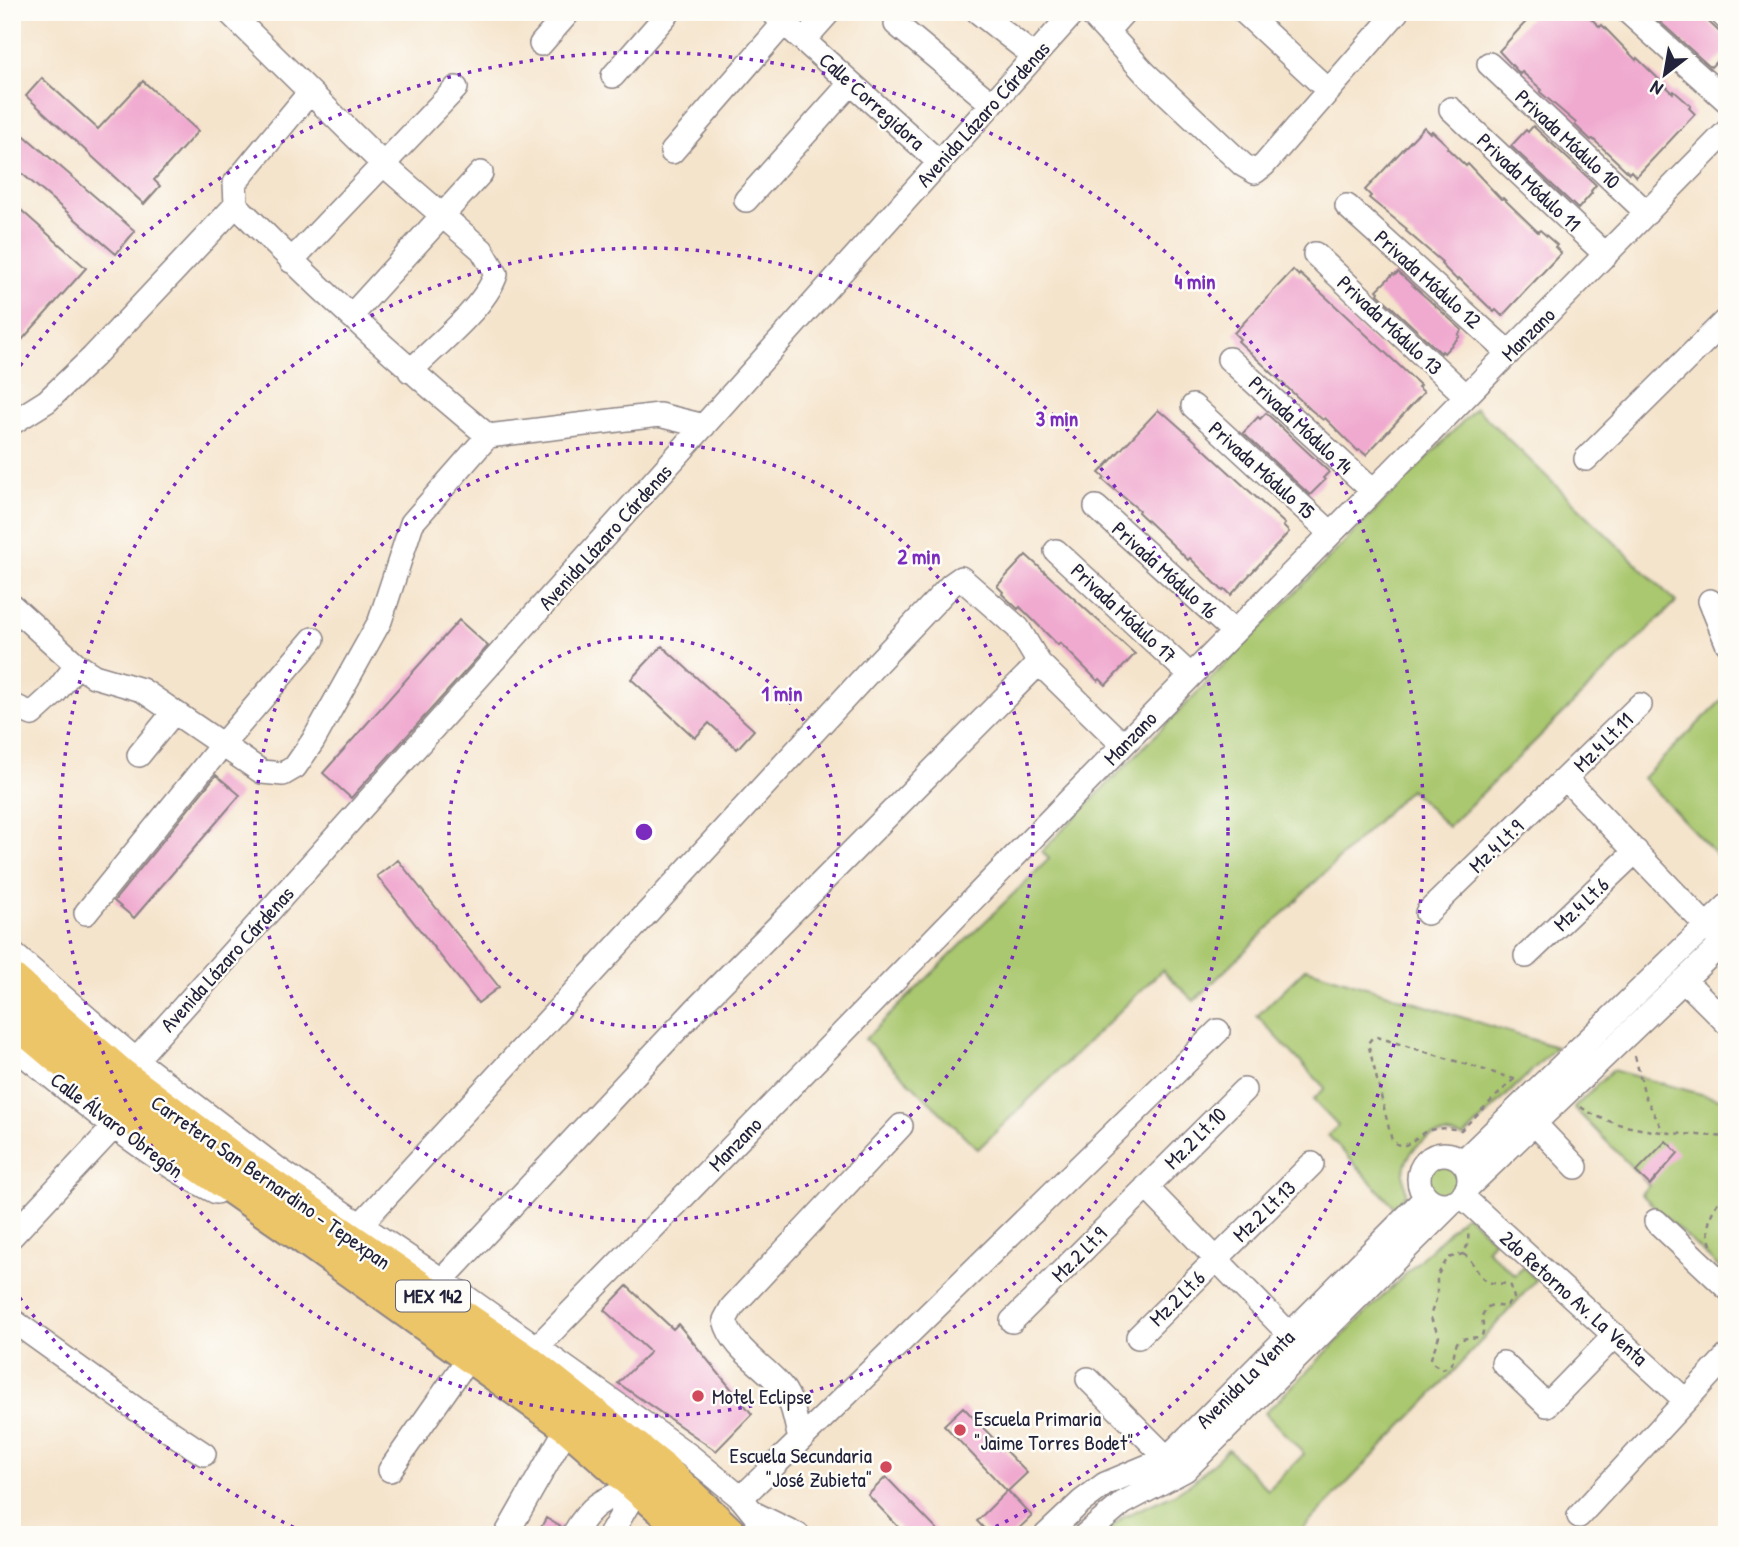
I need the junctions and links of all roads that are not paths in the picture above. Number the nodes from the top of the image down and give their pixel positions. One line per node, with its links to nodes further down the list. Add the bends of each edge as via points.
1 (229, 12): 25 (street)
2 (569, 12): 18 (street)
3 (669, 12): 21 (street)
4 (829, 12): 17 (street)
5 (978, 12): 19 (street)
6 (1074, 12): 19 (street, Avenida Lázaro Cárdenas)
7 (1089, 12): 16 (street)
8 (1124, 12): 16 (street)
9 (1397, 12): 24 (street)
10 (1628, 12): 26 (street)
11 (1720, 12): 14 (street)
12 (1251, 14): 24 (street)
13 (778, 17): 17 (street, Calle Corregidora); 30 (street)
14 (1727, 19)
15 (896, 24): 27 (street)
16 (1107, 31): 24 (street, via 1255,172)
17 (804, 40): 22 (street, Calle Corregidora)
18 (541, 44)
19 (1034, 56): 27 (street, Avenida Lázaro Cárdenas)
20 (1489, 64): 37 (street, Privada Módulo 10)
21 (613, 76)
22 (851, 83): 31 (street, Calle Corregidora); 34 (street)
23 (456, 88): 32 (street)
24 (1329, 91)
25 (310, 92): 32 (street); 35 (street, via 235,183)
26 (1727, 102)
27 (992, 104): 31 (street, Avenida Lázaro Cárdenas)
28 (1451, 109): 40 (street, Privada Módulo 11)
29 (1727, 131): 37 (street, Manzano)
30 (672, 152)
31 (940, 163): 50 (street, Avenida Lázaro Cárdenas)
32 (383, 164): 38 (street); 41 (street)
33 (481, 173): 38 (street)
34 (746, 200)
35 (236, 205): 41 (street); 49 (street, via 93,357 47,401)
36 (1347, 206): 44 (street, Privada Módulo 12)
37 (1647, 213): 40 (street, Manzano)
38 (444, 216): 42 (street); 46 (street, via 482,250 496,274 467,316)
39 (1315, 254): 47 (street, Privada Módulo 13)
40 (1606, 256): 44 (street, Manzano)
41 (291, 261): 42 (street)
42 (351, 316): 46 (street)
43 (1727, 319): 52 (street)
44 (1508, 353): 47 (street, Manzano)
45 (1229, 359): 53 (street, Privada Módulo 14)
46 (410, 372): 51 (street)
47 (1466, 396): 53 (street, Manzano)
48 (1193, 406): 55 (street, Privada Módulo 15)
49 (12, 422)
50 (704, 426): 51 (street, via 659,415); 86 (street, Avenida Lázaro Cárdenas)
51 (488, 436): 68 (street, via 412,523 380,621 295,767 283,774 262,772)
52 (1586, 458)
53 (1373, 491): 55 (street, Manzano)
54 (1096, 507): 59 (street, Privada Módulo 16)
55 (1332, 533): 59 (street, Manzano)
56 (1056, 551): 64 (street, Privada Módulo 17)
57 (1710, 601): 61 (street)
58 (12, 606): 63 (street)
59 (1234, 632): 64 (street, Manzano)
60 (313, 639): 68 (street)
61 (1727, 643)
62 (1039, 663): 69 (street); 98 (street, via 1018,628 968,583 961,578 951,585); 101 (street, via 696,1009)
63 (77, 665): 65 (street, via 32,713); 67 (street, via 94,676 142,690)
64 (1191, 676): 69 (street, Manzano)
65 (12, 705)
66 (1640, 705): 71 (street, Mz.4 Lt.11)
67 (174, 712): 68 (street); 70 (street)
68 (222, 745): 74 (street)
69 (1123, 746): 108 (street, Manzano)
70 (139, 755)
71 (1566, 779): 72 (street); 75 (street, Mz.4 Lt.9)
72 (1636, 851): 76 (street); 79 (street, Mz.4 Lt.6)
73 (1727, 906): 76 (street)
74 (86, 913)
75 (1427, 913)
76 (1706, 925): 77 (street); 91 (street)
77 (1725, 941): 81 (street, Avenida La Venta)
78 (12, 953): 86 (street)
79 (1526, 956)
80 (12, 980): 128 (highway, Carretera San Bernardino - Tepexpan / MEX 142, via 121,1075 237,1161 527,1361 663,1470)
81 (1684, 980): 83 (street); 89 (street, Avenida La Venta)
82 (12, 1018): 88 (highway, Carretera San Bernardino - Tepexpan / MEX 142)
83 (1727, 1023)
84 (1218, 1031): 116 (street)
85 (12, 1045): 88 (street, Calle Álvaro Obregón)
86 (136, 1060): 98 (street)
87 (1244, 1090): 94 (street, Mz.2 Lt.10)
88 (120, 1120): 99 (street); 110 (highway, Carretera San Bernardino - Tepexpan / MEX 142, via 302,1236)
89 (1535, 1124): 93 (street); 95 (street, Avenida La Venta)
90 (901, 1126): 116 (street, via 732,1307 725,1320 729,1335 783,1388)
91 (1462, 1162): 95 (street, via 1468,1174); 96 (street, via 1440,1154 1426,1161 1419,1175)
92 (1312, 1164): 100 (street, Mz.2 Lt.13)
93 (1576, 1167)
94 (1146, 1186): 100 (street); 104 (street, Mz.2 Lt.9)
95 (1461, 1195): 96 (street, via 1438,1203); 106 (street, 2do Retorno Av. La Venta); 109 (street, Avenida La Venta)
96 (1426, 1197): 105 (street, Avenida La Venta)
97 (1656, 1221): 102 (street)
98 (359, 1226): 101 (street)
99 (12, 1236)
100 (1216, 1258): 105 (street); 107 (street, Mz.2 Lt.6)
101 (442, 1280): 108 (street)
102 (1727, 1288)
103 (12, 1320): 117 (street)
104 (1012, 1321)
105 (1289, 1334): 109 (street); 118 (street, Avenida La Venta)
106 (1615, 1335): 112 (street, via 1547,1405); 114 (street, 2do Retorno Av. La Venta)
107 (1138, 1337)
108 (536, 1348): 121 (street)
109 (1306, 1351): 132 (street, Avenida La Venta, via 1185,1470 1124,1503)
110 (470, 1356): 115 (highway, Carretera San Bernardino - Tepexpan / MEX 142); 119 (street)
111 (1727, 1356): 114 (street)
112 (1503, 1363)
113 (1088, 1379): 118 (street)
114 (1685, 1400): 123 (street)
115 (568, 1426): 120 (highway, Carretera San Bernardino - Tepexpan / MEX 142); 124 (street)
116 (800, 1440): 121 (street)
117 (204, 1454)
118 (1167, 1458): 131 (street, Avenida La Venta, via 1105,1484)
119 (390, 1470)
120 (638, 1487): 125 (street, via 586,1512); 126 (street); 127 (highway, Carretera San Bernardino - Tepexpan / MEX 142)
121 (741, 1497): 122 (street)
122 (757, 1515): 129 (street); 130 (street)
123 (1579, 1516)
124 (506, 1535)
125 (573, 1535)
126 (610, 1535)
127 (692, 1535)
128 (730, 1535)
129 (771, 1535)
130 (798, 1535)
131 (1046, 1535)
132 (1085, 1535)

